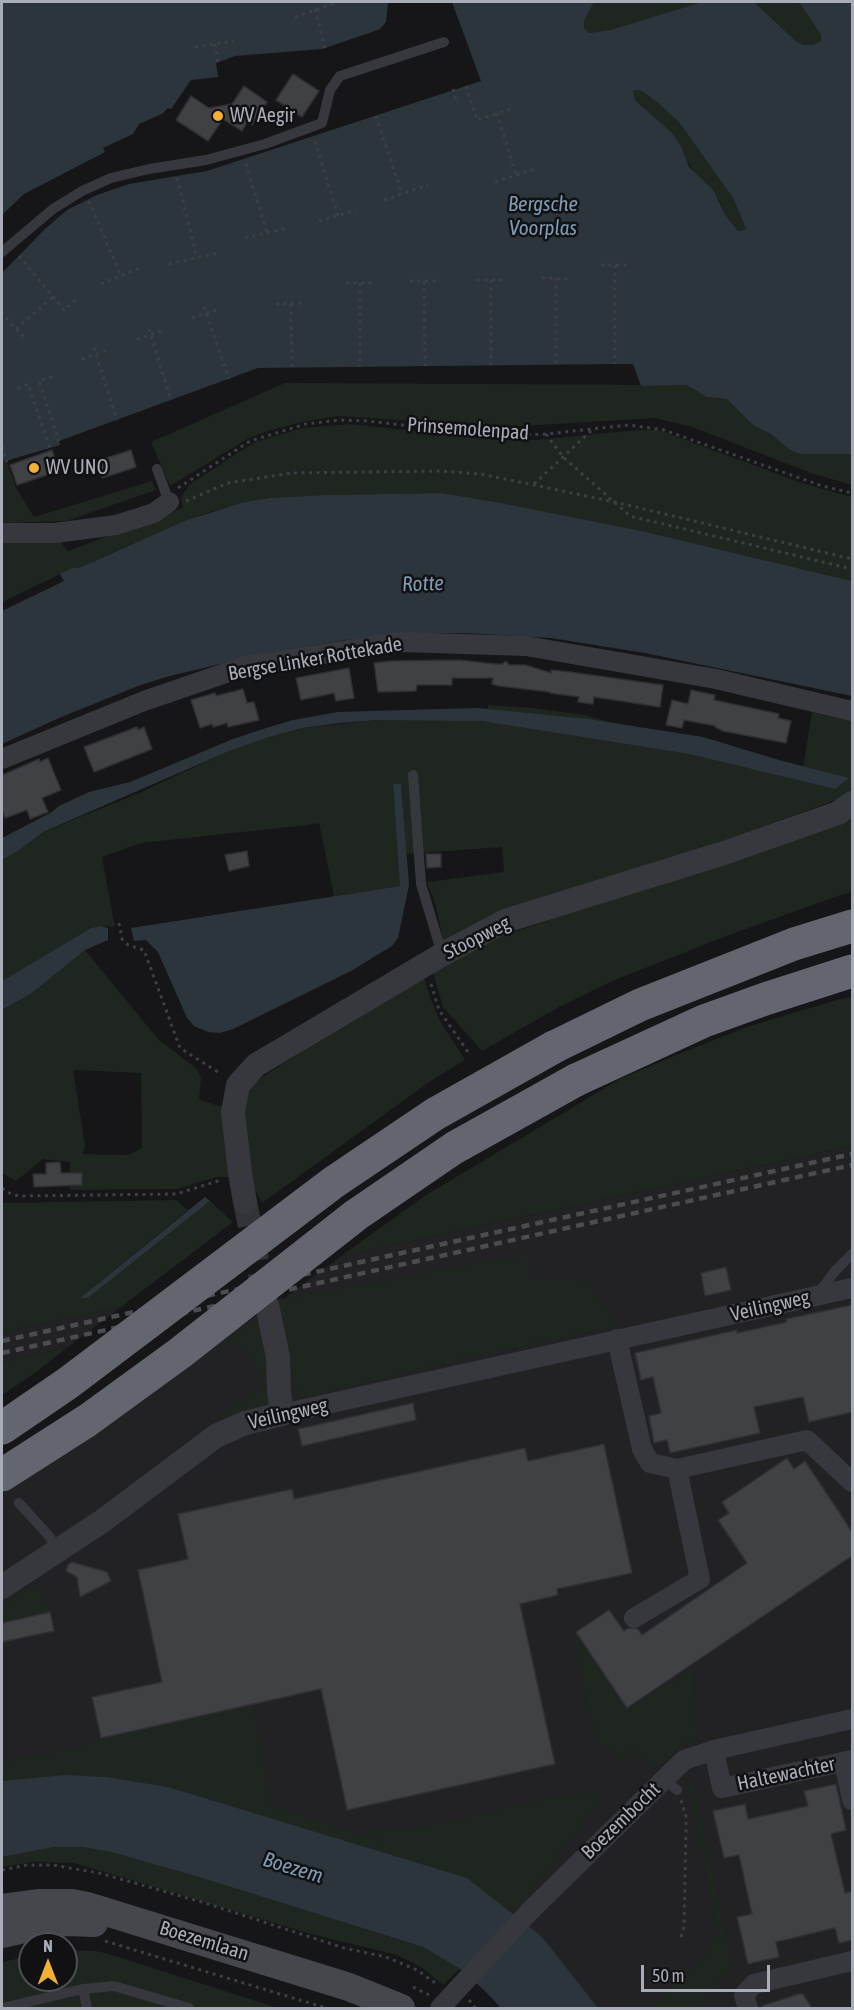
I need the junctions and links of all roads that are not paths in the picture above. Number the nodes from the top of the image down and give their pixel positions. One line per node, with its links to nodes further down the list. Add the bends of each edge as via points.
1 (444, 42): 2 (lane, via 340,76 330,90 322,123 265,144 111,178 82,190)
2 (2, 252)
3 (157, 469): 4 (lane)
4 (169, 502): 5 (street, via 154,513 116,525 55,533)
5 (2, 533)
6 (852, 711): 7 (street, Bergse Linker Rottekade, via 716,679 526,646 401,642 246,666 144,701)
7 (2, 759)
8 (413, 775): 11 (lane, via 421,884)
9 (852, 803): 11 (street, Stoopweg, via 838,813 724,853 505,921)
10 (852, 926): 20 (highway, bridge, via 794,944 640,1005 554,1047 435,1114 334,1182 68,1383)
11 (434, 960): 13 (street, Stoopweg, via 256,1065 238,1085 233,1112)
12 (852, 971): 22 (highway, bridge, via 704,1021 576,1080 454,1148 356,1215 171,1360)
13 (244, 1194)
14 (852, 1254): 16 (lane)
15 (852, 1288): 16 (street, Veilingweg)
16 (817, 1296): 18 (street, Veilingweg)
17 (267, 1305): 19 (street, via 278,1357)
18 (617, 1339): 19 (street, Veilingweg); 21 (street, via 642,1449 650,1463)
19 (282, 1414): 25 (street, Veilingweg, via 225,1431)
20 (2, 1428)
21 (677, 1469): 23 (street, via 807,1440); 27 (street, via 700,1579)
22 (2, 1475)
23 (852, 1482)
24 (19, 1503): 25 (lane, via 49,1536)
25 (57, 1551): 26 (street, Veilingweg)
26 (2, 1587)
27 (634, 1618)
28 (852, 1719): 29 (street, Boezembocht)
29 (714, 1750): 30 (street, Haltewachter, via 722,1788); 42 (street, Boezembocht, via 684,1760 671,1785 530,1911)
30 (848, 1761): 31 (street)
31 (852, 1800)
32 (2, 1908): 41 (main road, Boezemlaan, via 40,1903 87,1906 349,1987)
33 (2, 1934): 40 (main road, Boezemlaan, via 56,1923 105,1925)
34 (852, 1961): 36 (street, via 754,1984)
35 (83, 1989): 37 (lane); 38 (lane); 39 (lane, via 114,1986)
36 (746, 2002)
37 (2, 2008)
38 (87, 2008)
39 (189, 2008)
40 (366, 2008)
41 (401, 2008)
42 (440, 2008)

